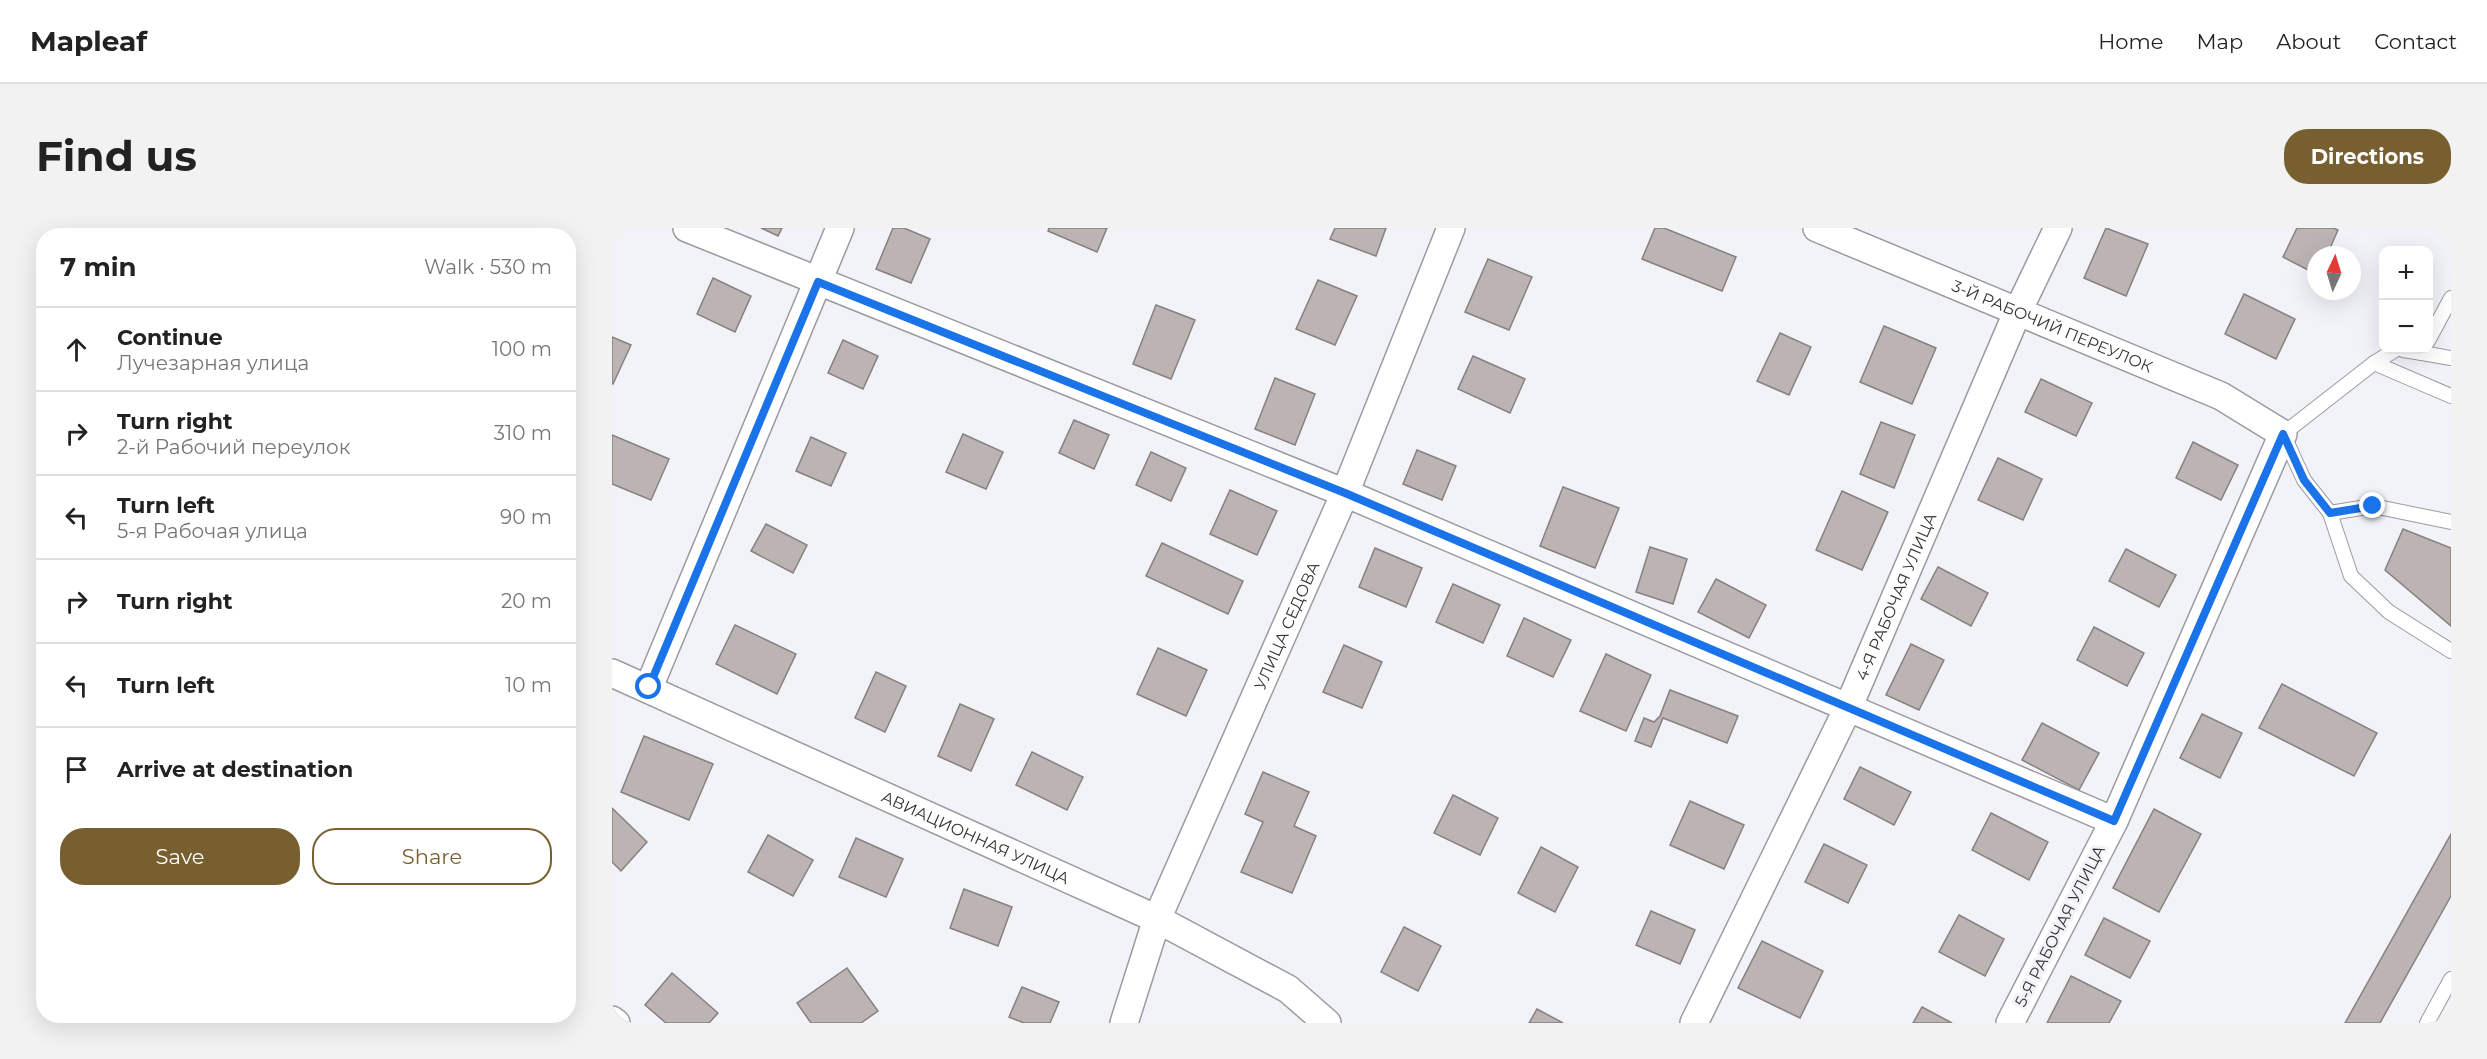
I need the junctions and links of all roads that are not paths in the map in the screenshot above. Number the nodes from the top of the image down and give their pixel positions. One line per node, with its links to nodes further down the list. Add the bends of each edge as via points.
1 (687, 228): 6 (street)
2 (840, 228): 6 (street)
3 (1451, 228): 16 (street, УЛИЦА СЕДОВА)
4 (1817, 228): 8 (street, 3-Й РАБОЧИЙ ПЕРЕУЛОК)
5 (2058, 228): 8 (street, 4-Я РАБОЧАЯ УЛИЦА)
6 (818, 282): 16 (street); 20 (street)
7 (2451, 298): 9 (lane)
8 (2017, 313): 15 (street, 3-Й РАБОЧИЙ ПЕРЕУЛОК, via 2221,396); 21 (street, 4-Я РАБОЧАЯ УЛИЦА)
9 (2433, 333)
10 (2433, 351): 12 (lane)
11 (2389, 354): 13 (lane)
12 (2451, 358)
13 (2374, 363): 14 (lane); 15 (lane)
14 (2451, 396)
15 (2283, 434): 17 (lane, via 2304,480); 22 (street, 5-Я РАБОЧАЯ УЛИЦА)
16 (1345, 493): 21 (street); 23 (street, УЛИЦА СЕДОВА)
17 (2330, 513): 18 (lane, via 2373,506); 19 (lane, via 2351,576 2389,612)
18 (2451, 522)
19 (2451, 651)
20 (625, 684): 23 (street, АВИАЦИОННАЯ УЛИЦА)
21 (1848, 708): 22 (street); 29 (street, 4-Я РАБОЧАЯ УЛИЦА)
22 (2114, 821): 30 (street, 5-Я РАБОЧАЯ УЛИЦА)
23 (1157, 919): 27 (street, УЛИЦА СЕДОВА); 28 (street, АВИАЦИОННАЯ УЛИЦА, via 1288,988)
24 (2451, 979): 31 (lane)
25 (612, 1020): 26 (street)
26 (616, 1023)
27 (1124, 1023)
28 (1327, 1023)
29 (1694, 1023)
30 (2010, 1023)
31 (2427, 1023)

